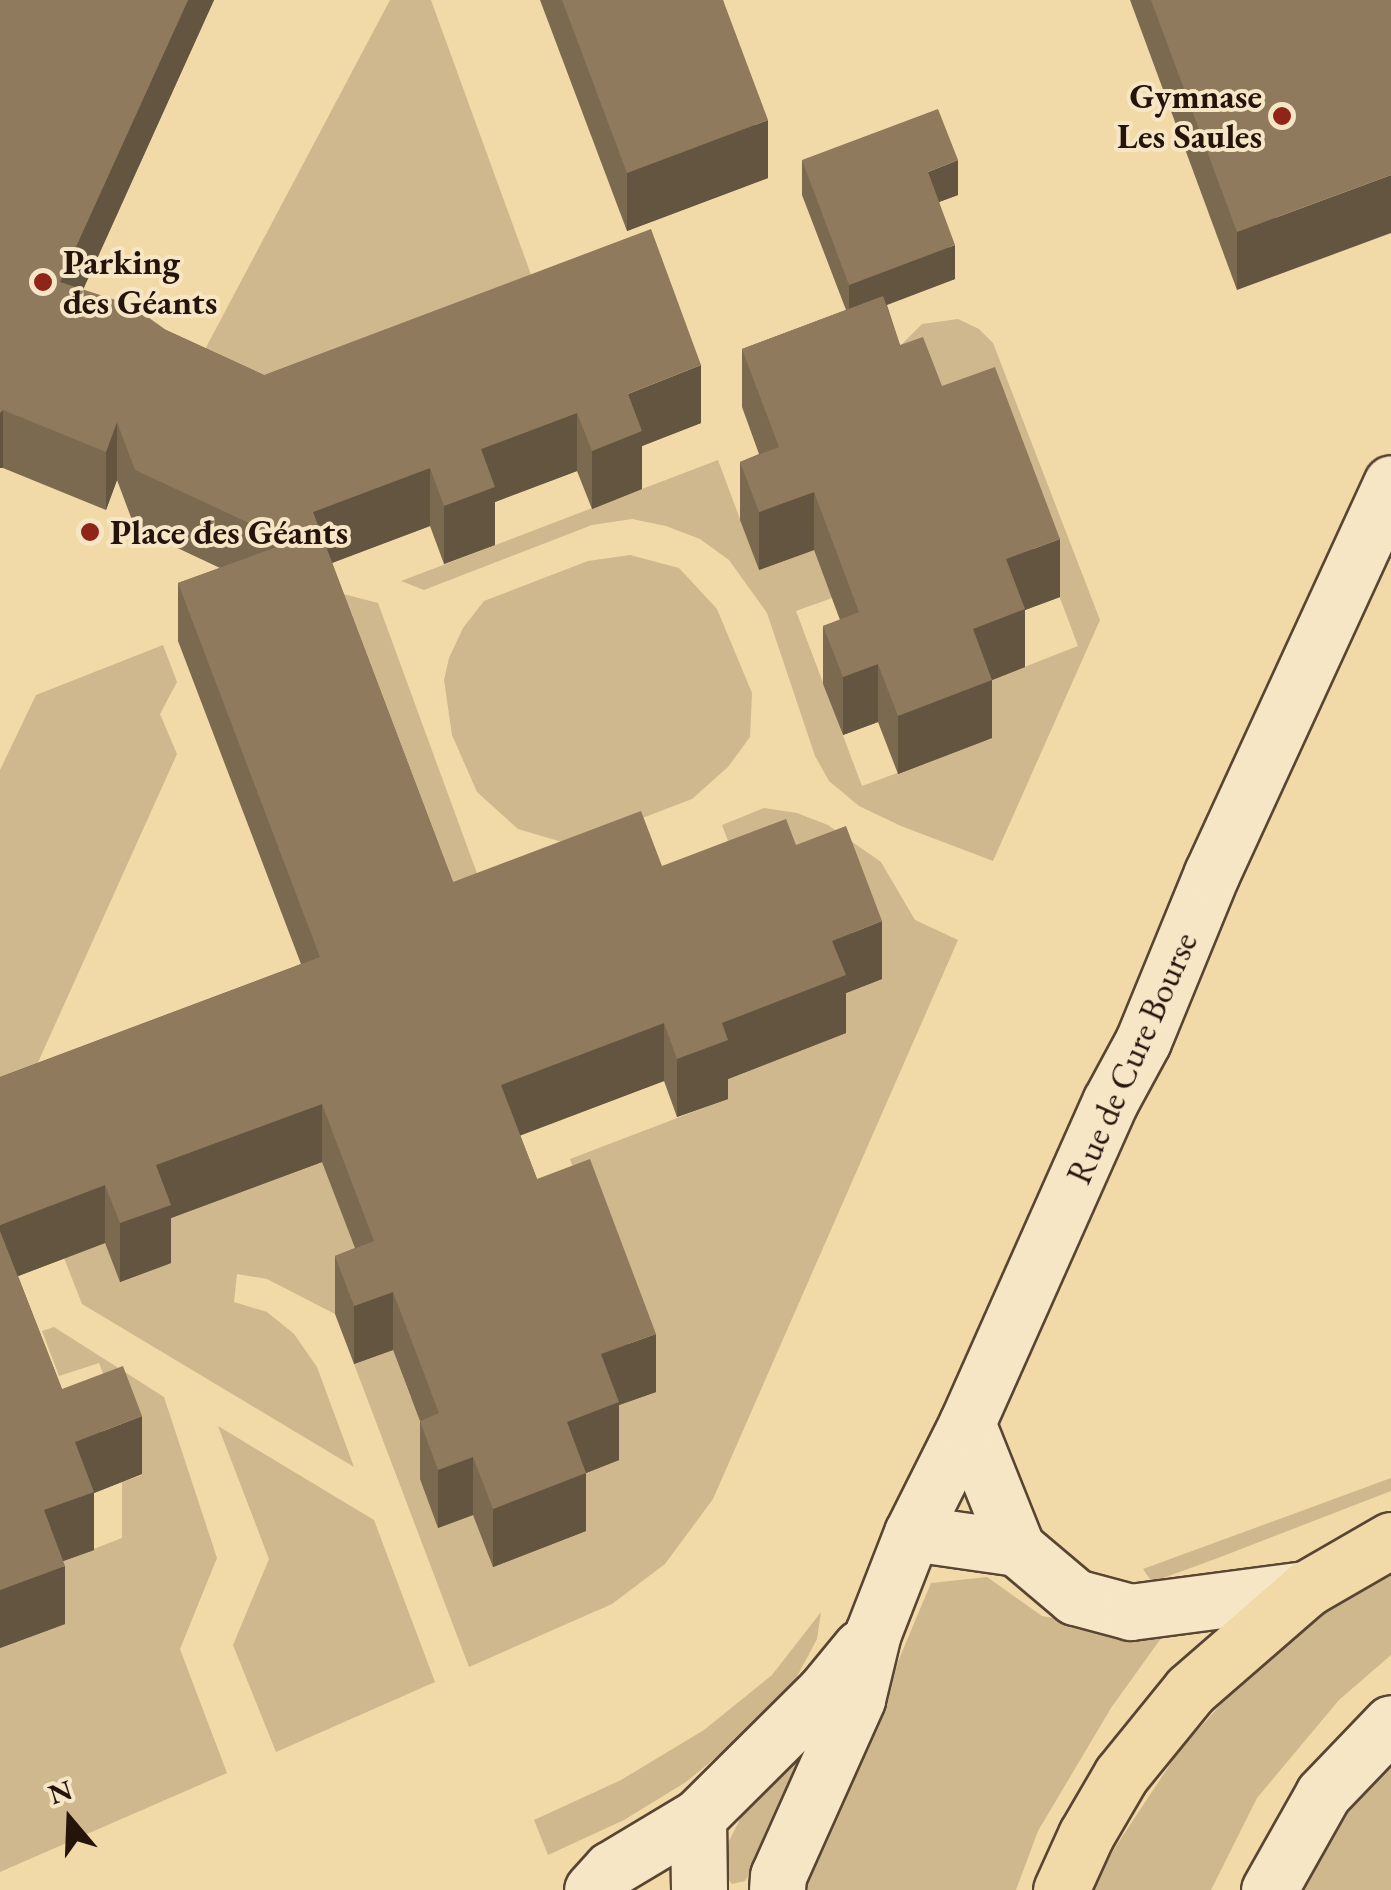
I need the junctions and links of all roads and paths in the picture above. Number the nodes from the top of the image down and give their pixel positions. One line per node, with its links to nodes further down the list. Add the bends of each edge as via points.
1 (1391, 484): 2 (street, Rue de Cure Bourse)
2 (967, 1423): 3 (street, Rue de Cure Bourse); 5 (street)
3 (912, 1533): 5 (street); 7 (street, Rue de Cure Bourse)
4 (1391, 1540): 6 (main road)
5 (1018, 1548): 6 (street, via 1075,1597 1113,1610)
6 (1306, 1589): 13 (main road, via 1190,1690 1121,1775)
7 (873, 1633): 9 (street, Rue de Cure Bourse, via 824,1692); 12 (street, Rue de Cure Bourse, via 857,1699)
8 (1391, 1723): 14 (street, via 1322,1794)
9 (698, 1817): 10 (street, Rue de Cure Bourse, via 610,1869); 11 (street)
10 (592, 1890)
11 (698, 1890)
12 (776, 1890)
13 (1061, 1890)
14 (1269, 1890)

